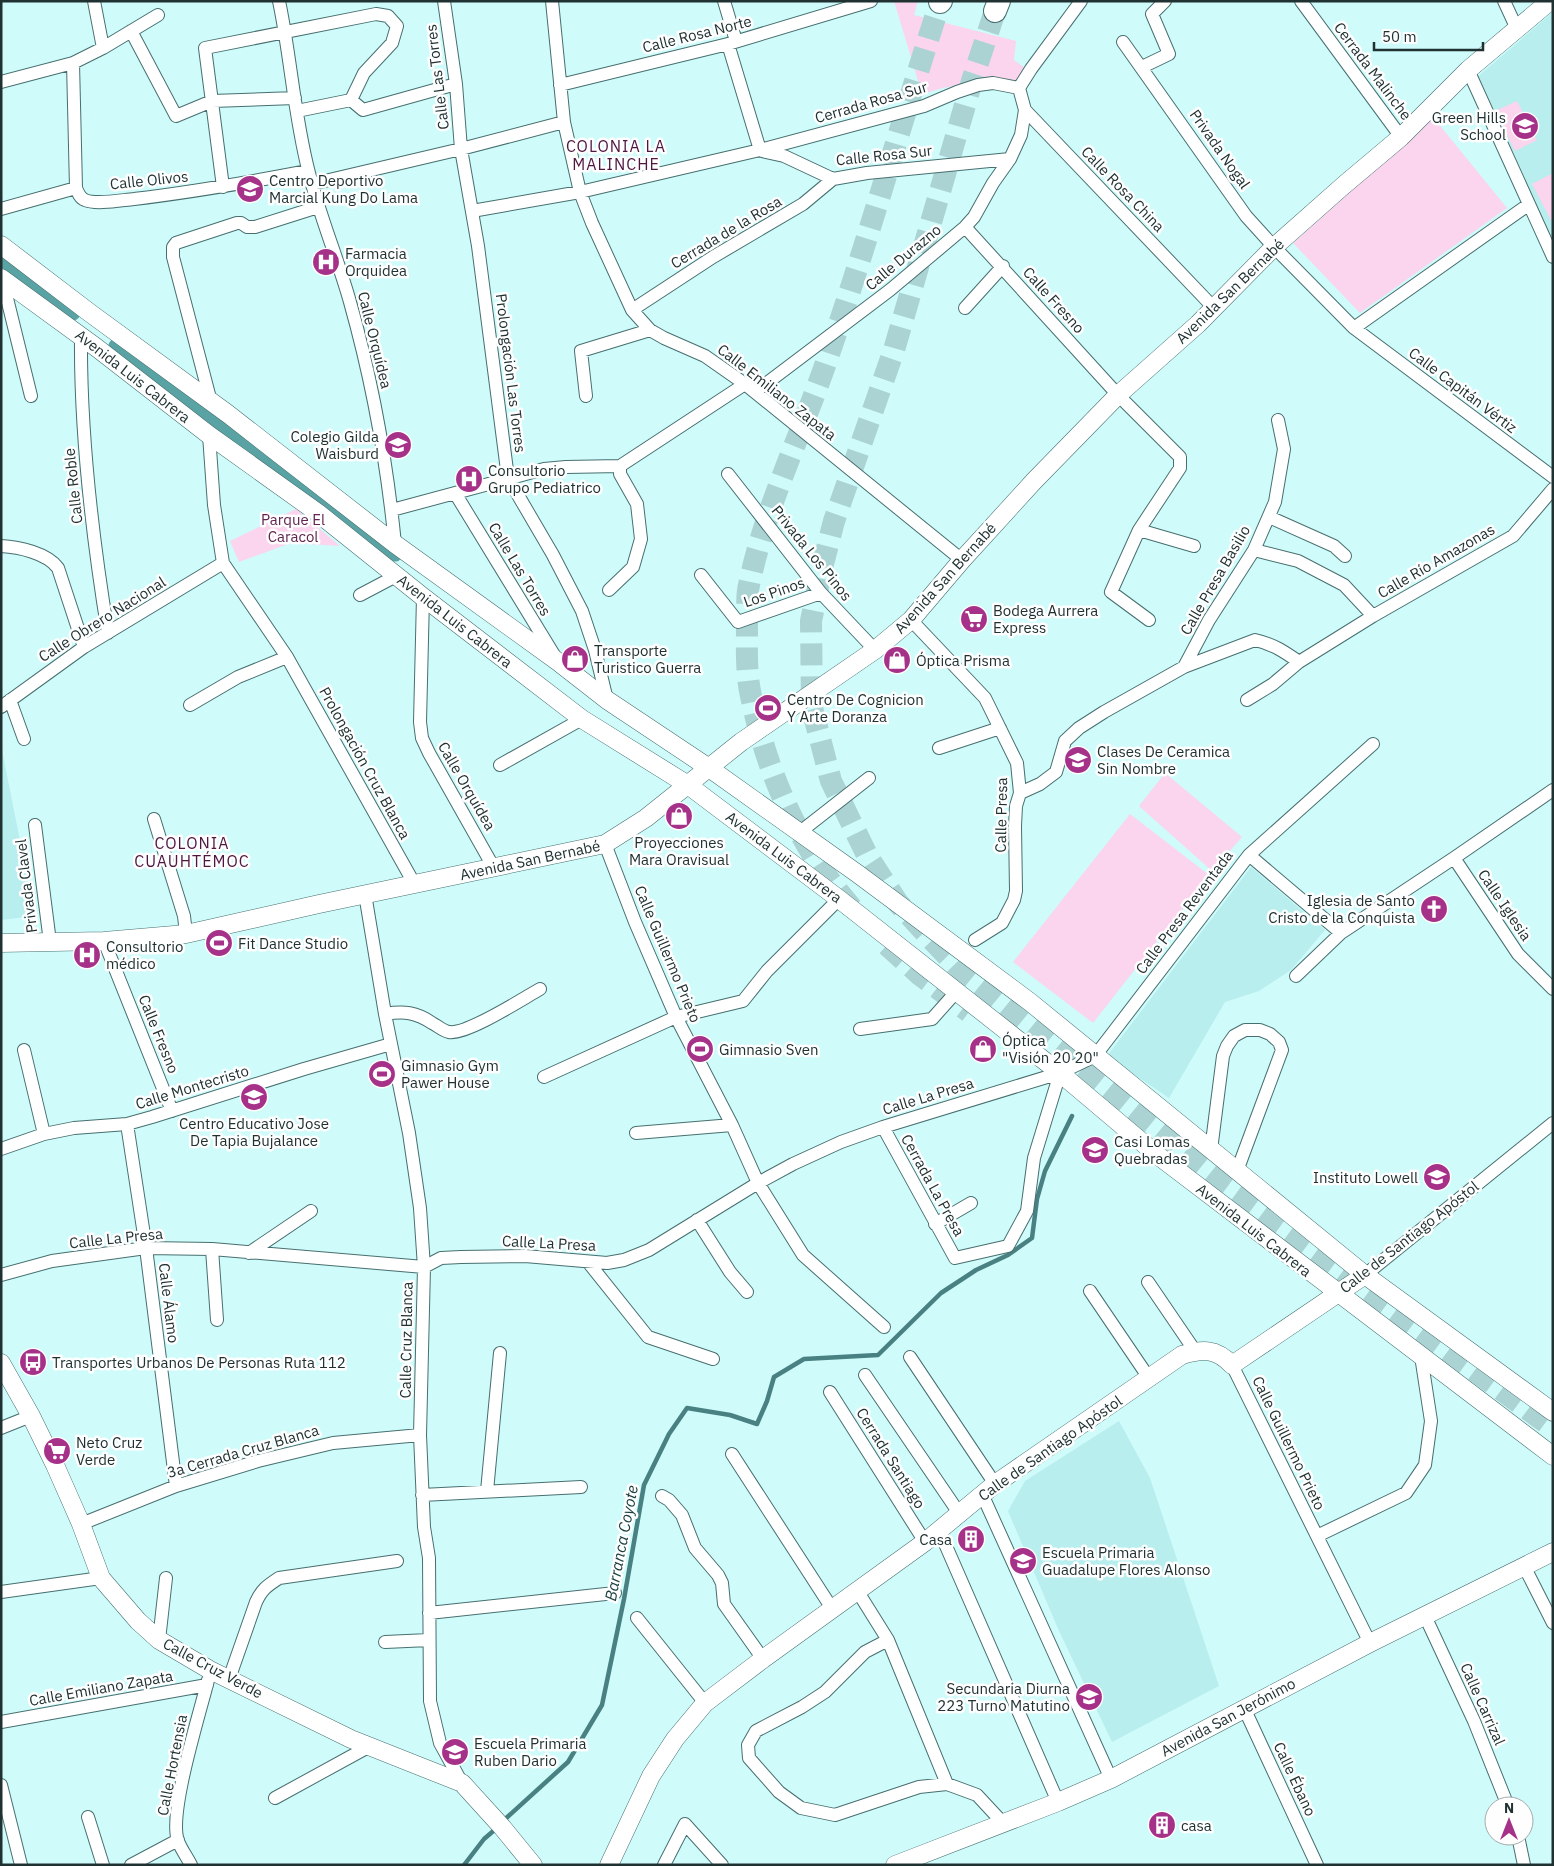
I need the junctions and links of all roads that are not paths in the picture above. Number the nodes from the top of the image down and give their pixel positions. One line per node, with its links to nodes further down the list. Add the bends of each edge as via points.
1 (94, 1): 19 (street)
2 (279, 1): 16 (street, Calle Orquídea)
3 (444, 1): 24 (street, Calle Las Torres)
4 (552, 1): 25 (street, Calle Emiliano Zapata)
5 (724, 1): 18 (street)
6 (871, 1): 12 (street, Calle Rosa Norte)
7 (1081, 1): 26 (street)
8 (1165, 1): 21 (street, via 1152,14 1169,54)
9 (1301, 1): 32 (street, Cerrada Malinche)
10 (1504, 1): 14 (street)
11 (1550, 1): 14 (main road, Avenida San Bernabé)
12 (853, 4): 18 (street, Calle Rosa Norte)
13 (158, 15): 15 (street)
14 (1517, 29): 22 (main road, Avenida San Bernabé)
15 (131, 31): 19 (street); 28 (street, via 176,116)
16 (285, 33): 27 (street, via 376,14 388,16 397,26 392,43 364,74); 28 (street, via 205,48); 29 (street, Calle Orquídea)
17 (1124, 42): 21 (street, Privada Nogal)
18 (732, 43): 25 (street, Calle Rosa Norte); 34 (street)
19 (103, 48): 20 (street)
20 (73, 63): 23 (street); 39 (street)
21 (1142, 68): 48 (street, Privada Nogal, via 1246,216)
22 (1468, 70): 32 (main road, Avenida San Bernabé); 42 (street)
23 (1, 82)
24 (456, 84): 27 (street, via 363,110); 33 (street, Calle Las Torres)
25 (560, 84): 31 (street, Calle Emiliano Zapata)
26 (1019, 88): 30 (street, Calle Rosa China); 34 (street, Cerrada Rosa Sur, via 993,83 978,85 924,106)
27 (350, 100): 29 (street)
28 (212, 101): 29 (street); 40 (street)
29 (296, 105): 36 (street, Calle Orquídea)
30 (1025, 110): 35 (street, Calle Durazno, via 1021,135); 53 (street, Calle Rosa China)
31 (564, 122): 33 (street); 41 (street, Calle Emiliano Zapata)
32 (1401, 137): 48 (main road, Avenida San Bernabé)
33 (462, 149): 38 (street); 45 (street, Prolongación Las Torres)
34 (760, 150): 37 (street, Calle Rosa Sur, via 784,156); 41 (street, Calle Rosa Sur)
35 (1010, 159): 37 (street, Calle Rosa Sur); 46 (street, Calle Durazno)
36 (308, 171): 38 (street, Calle Orquídea); 40 (street, Calle Olivos)
37 (834, 179): 54 (street, Cerrada de la Rosa, via 803,204)
38 (312, 184): 43 (street, Calle Orquídea)
39 (76, 188): 40 (street, Calle Olivos, via 78,195 86,201 98,202); 44 (street)
40 (223, 188)
41 (580, 192): 45 (street, Calle Rosa Sur); 54 (street, Calle Emiliano Zapata)
42 (1528, 204): 49 (street); 56 (street)
43 (318, 207): 65 (street, via 255,227 247,227 241,222 176,243 173,247); 74 (street, Calle Orquídea, via 360,343)
44 (1, 209)
45 (472, 210): 71 (street, Prolongación Las Torres)
46 (965, 227): 50 (street, Calle Fresno); 61 (street, Calle Durazno, via 890,290)
47 (1, 245): 55 (main road, Avenida Luis Cabrera)
48 (1274, 247): 53 (main road, Avenida San Bernabé); 56 (street, Calle Capitán Vértiz)
49 (1553, 258)
50 (1002, 266): 52 (street); 62 (street, Calle Fresno)
51 (2, 278): 59 (main road, Avenida Luis Cabrera); 63 (street)
52 (965, 308)
53 (1214, 308): 62 (main road, Avenida San Bernabé)
54 (632, 310): 58 (street, Calle Emiliano Zapata)
55 (90, 313): 57 (main road, Avenida Luis Cabrera); 59 (main road, via 81,315 78,320)
56 (1354, 328): 70 (street, Calle Capitán Vértiz)
57 (114, 329): 60 (main road, via 112,343 105,348); 65 (main road, Avenida Luis Cabrera)
58 (650, 330): 61 (street, Calle Emiliano Zapata, via 705,356); 64 (street, via 581,351)
59 (80, 335): 60 (main road, Avenida Luis Cabrera); 93 (street, Calle Roble, via 86,465)
60 (97, 348): 67 (main road, Avenida Luis Cabrera)
61 (750, 388): 68 (street, Calle Durazno); 82 (street, Calle Emiliano Zapata)
62 (1118, 395): 76 (street, Calle Fresno, via 1177,454 1181,462); 82 (main road, Avenida San Bernabé)
63 (31, 396)
64 (586, 396)
65 (211, 402): 77 (main road, Avenida Luis Cabrera)
66 (1278, 420): 75 (street, Calle Presa Basilio, via 1284,449 1275,502)
67 (209, 435): 83 (street, Prolongación Cruz Blanca, via 213,498); 85 (main road, Avenida Luis Cabrera, via 318,513)
68 (620, 466): 71 (street, via 566,467); 86 (street, via 620,474 637,504 641,539 632,567)
69 (728, 474): 87 (street, Privada Los Pinos)
70 (1553, 477)
71 (508, 478): 73 (street); 100 (street, Prolongación Las Torres, via 582,611)
72 (1553, 488): 90 (street, Calle Río Amazonas, via 1513,536)
73 (455, 493): 74 (street); 97 (street, Calle Las Torres)
74 (392, 510): 77 (street, Calle Orquídea)
75 (1269, 517): 80 (street, Calle Presa Basilio); 81 (street, via 1334,546)
76 (1139, 530): 79 (street); 92 (street, via 1111,592)
77 (395, 544): 97 (main road, Avenida Luis Cabrera)
78 (1, 546): 94 (street, via 27,551 55,564)
79 (1194, 546)
80 (1254, 550): 90 (street, via 1298,561 1344,585); 99 (street, Calle Presa Basilio, via 1209,620)
81 (1345, 556)
82 (962, 560): 91 (main road, Avenida San Bernabé)
83 (223, 563): 93 (street, Calle Obrero Nacional); 96 (street, Prolongación Cruz Blanca)
84 (701, 575): 87 (street, Los Pinos, via 738,622)
85 (396, 576): 88 (street); 89 (main road, Avenida Luis Cabrera)
86 (609, 590)
87 (821, 593): 95 (street, Privada Los Pinos)
88 (360, 595)
89 (423, 597): 104 (main road, Avenida Luis Cabrera); 121 (street, Calle Orquídea, via 422,738)
90 (1373, 616): 98 (street, Calle Río Amazonas)
91 (911, 620): 95 (main road, Avenida San Bernabé); 105 (street, Calle Presa, via 986,698)
92 (1149, 620)
93 (108, 633): 94 (street, Calle Obrero Nacional)
94 (84, 647): 102 (street, Calle Obrero Nacional)
95 (875, 650): 110 (main road, Avenida San Bernabé, via 741,742)
96 (287, 657): 103 (street, via 238,677); 122 (street, Prolongación Cruz Blanca)
97 (557, 661): 100 (main road, Avenida Luis Cabrera)
98 (1299, 662): 99 (street, via 1280,648 1255,640); 101 (street, Calle Río Amazonas)
99 (1184, 667): 114 (street, via 1079,728 1065,741 1056,772)
100 (607, 700): 110 (main road, Avenida Luis Cabrera)
101 (1247, 700)
102 (6, 703): 106 (street)
103 (190, 705)
104 (582, 719): 109 (street); 112 (main road, Avenida Luis Cabrera)
105 (1000, 728): 108 (street); 114 (street, Calle Presa, via 1017,763)
106 (24, 739)
107 (1372, 744): 119 (street)
108 (939, 748)
109 (500, 765)
110 (709, 768): 112 (main road, Avenida San Bernabé); 117 (main road, Avenida Luis Cabrera)
111 (869, 778): 117 (street)
112 (688, 784): 118 (main road, Avenida San Bernabé, via 646,818); 124 (main road, Avenida Luis Cabrera)
113 (1553, 790): 120 (street)
114 (1020, 793): 127 (street, Calle Presa, via 1016,806 1014,900 1002,923)
115 (154, 819): 126 (street, via 184,916)
116 (36, 825): 129 (street, Privada Clavel)
117 (800, 832): 140 (main road, Avenida Luis Cabrera, via 1030,1002)
118 (605, 844): 121 (main road, Avenida San Bernabé); 136 (street, Calle Guillermo Prieto)
119 (1249, 855): 125 (street, Calle Presa Reventada); 140 (street, Calle Presa Reventada)
120 (1454, 858): 125 (street); 132 (street, Calle Iglesia, via 1518,954)
121 (494, 868): 122 (main road, Avenida San Bernabé)
122 (416, 885): 123 (main road, Avenida San Bernabé)
123 (365, 894): 126 (main road, Avenida San Bernabé); 135 (street, Calle Cruz Blanca)
124 (839, 898): 134 (main road, Avenida Luis Cabrera); 136 (street, via 766,971 743,1000)
125 (1341, 933): 131 (street)
126 (186, 934): 128 (main road, Avenida San Bernabé)
127 (975, 940)
128 (104, 941): 129 (main road, Avenida San Bernabé); 143 (street, Calle Fresno)
129 (50, 942): 130 (main road, Avenida San Bernabé)
130 (1, 944)
131 (1296, 976)
132 (1553, 989)
133 (540, 990): 135 (street, via 476,1025 456,1032 448,1032 408,1012)
134 (957, 991): 137 (street, via 932,1019); 141 (main road, Avenida Luis Cabrera)
135 (385, 1014): 138 (street, Calle Cruz Blanca)
136 (676, 1017): 142 (street); 146 (street, Calle Guillermo Prieto)
137 (860, 1029)
138 (391, 1044): 143 (street, Calle Montecristo); 162 (street, Calle Cruz Blanca, via 416,1174)
139 (24, 1050): 149 (street)
140 (1095, 1056): 141 (street, Calle Presa Reventada); 151 (main road, Avenida Luis Cabrera)
141 (1060, 1073): 147 (street, Calle La Presa); 157 (street, Cerrada La Presa, via 1034,1158 1027,1211 1008,1246 955,1258); 168 (main road, Avenida Luis Cabrera, via 1156,1154)
142 (544, 1077)
143 (172, 1111): 145 (street, Calle Montecristo)
144 (1553, 1123): 163 (street, Calle de Santiago Apóstol)
145 (127, 1124): 149 (street, Calle Montecristo); 158 (street, Calle Álamo)
146 (732, 1125): 148 (street); 153 (street, Calle Guillermo Prieto)
147 (883, 1127): 153 (street, Calle La Presa, via 842,1142); 157 (street, Cerrada La Presa)
148 (636, 1133)
149 (44, 1134): 150 (street, Calle Montecristo)
150 (1, 1149)
151 (1211, 1150): 152 (main road, Avenida Luis Cabrera); 152 (street, via 1225,1051 1234,1036 1245,1030 1260,1030 1279,1042 1282,1050)
152 (1237, 1171): 163 (main road, Avenida Luis Cabrera)
153 (758, 1183): 156 (street, Calle La Presa); 170 (street, Calle Guillermo Prieto, via 803,1255)
154 (971, 1203): 157 (street)
155 (311, 1211): 160 (street)
156 (697, 1220): 161 (street, Calle La Presa, via 649,1250 624,1260); 167 (street, via 730,1272)
157 (935, 1224)
158 (146, 1248): 159 (street, Calle La Presa); 164 (street, Calle La Presa, via 52,1261); 187 (street, Calle Álamo)
159 (212, 1249): 160 (street, Calle La Presa); 169 (street)
160 (249, 1253): 162 (street, Calle La Presa)
161 (588, 1262): 162 (street, Calle La Presa, via 525,1256 461,1256 441,1258); 175 (street, via 648,1337)
162 (424, 1267): 184 (street, Calle Cruz Blanca)
163 (1365, 1274): 168 (main road, Calle de Santiago Apóstol); 181 (main road, Avenida Luis Cabrera)
164 (1, 1275)
165 (1148, 1282): 171 (street)
166 (1090, 1291): 179 (street)
167 (747, 1292)
168 (1336, 1293): 173 (main road, Avenida Luis Cabrera); 177 (main road, Calle de Santiago Apóstol)
169 (217, 1320)
170 (884, 1327)
171 (1196, 1351): 177 (main road, via 1223,1355); 179 (main road, Calle de Santiago Apóstol, via 1182,1355)
172 (500, 1354): 190 (street)
173 (1421, 1356): 186 (main road, Avenida Luis Cabrera); 196 (street, Calle Guillermo Prieto, via 1431,1421 1425,1465 1406,1493)
174 (910, 1357): 189 (street)
175 (712, 1359)
176 (1, 1363): 182 (main road, Calle Cruz Verde)
177 (1232, 1364): 196 (street, Calle Guillermo Prieto)
178 (865, 1375): 193 (street)
179 (1149, 1378): 189 (main road, Calle de Santiago Apóstol)
180 (830, 1392): 197 (street, Cerrada Santiago)
181 (1553, 1412)
182 (31, 1416): 183 (street); 194 (main road, Calle Cruz Verde)
183 (1, 1428)
184 (420, 1435): 187 (street, 3a Cerrada Cruz Blanca, via 333,1443); 191 (street, Calle Cruz Blanca)
185 (732, 1454): 206 (street)
186 (1553, 1456)
187 (176, 1486): 194 (street, 3a Cerrada Cruz Blanca)
188 (581, 1487): 190 (street)
189 (989, 1489): 193 (main road, Calle de Santiago Apóstol); 223 (street)
190 (487, 1491): 191 (street)
191 (422, 1495): 207 (street, Calle Cruz Blanca, via 429,1558)
192 (662, 1496): 216 (street, via 682,1516 695,1548 722,1583 724,1604)
193 (959, 1513): 195 (main road, Calle de Santiago Apóstol)
194 (81, 1524): 201 (main road, Calle Cruz Verde)
195 (939, 1530): 197 (main road, Calle de Santiago Apóstol); 229 (street)
196 (1317, 1536): 215 (street, Calle Guillermo Prieto)
197 (925, 1542): 204 (main road, Calle de Santiago Apóstol)
198 (1553, 1552): 200 (main road, Avenida San Jerónimo)
199 (397, 1561): 218 (street, via 279,1578 270,1584 262,1590 256,1602)
200 (1524, 1566): 208 (main road, Avenida San Jerónimo); 210 (street)
201 (101, 1578): 203 (street); 211 (main road, Calle Cruz Verde)
202 (166, 1578): 211 (street)
203 (1, 1592)
204 (858, 1592): 206 (main road, Calle de Santiago Apóstol); 213 (street)
205 (615, 1593): 207 (street)
206 (833, 1610): 216 (main road, Calle de Santiago Apóstol)
207 (429, 1613): 212 (street, Calle Cruz Blanca)
208 (1425, 1616): 215 (main road, Avenida San Jerónimo); 227 (street, Calle Carrizal, via 1474,1721)
209 (637, 1618): 219 (street)
210 (1553, 1623)
211 (159, 1640): 217 (main road, Calle Cruz Verde)
212 (429, 1640): 214 (street); 224 (street, Calle Cruz Blanca, via 430,1696 437,1735)
213 (888, 1640): 225 (street); 225 (street, via 865,1652 825,1692 756,1731 748,1745 748,1758 779,1792 801,1808 835,1815 919,1787)
214 (385, 1642)
215 (1370, 1643): 220 (main road, Avenida San Jerónimo)
216 (763, 1659): 219 (main road, Calle de Santiago Apóstol)
217 (208, 1678): 218 (main road, Calle Cruz Verde); 221 (street, Calle Emiliano Zapata); 232 (street, Calle Hortensia, via 183,1779 178,1808)
218 (229, 1679): 222 (main road, Calle Cruz Verde)
219 (704, 1703): 240 (main road, Calle de Santiago Apóstol, via 675,1739 652,1776)
220 (1244, 1708): 223 (main road, Avenida San Jerónimo); 244 (street, Calle Ébano)
221 (1, 1722)
222 (370, 1746): 224 (main road, Calle Cruz Verde); 228 (street)
223 (1111, 1779): 229 (main road, Avenida San Jerónimo)
224 (462, 1783): 239 (main road, Calle Cruz Verde)
225 (947, 1784): 231 (street, via 977,1795)
226 (1, 1785): 234 (street)
227 (1504, 1796)
228 (275, 1798)
229 (1058, 1802): 231 (main road, Avenida San Jerónimo)
230 (88, 1817): 236 (street)
231 (1002, 1823): 243 (main road, Avenida San Jerónimo)
232 (178, 1840): 237 (street); 238 (street, Calle Hortensia)
233 (1520, 1846): 245 (street)
234 (21, 1863): 235 (street)
235 (7, 1865)
236 (103, 1865)
237 (131, 1865)
238 (191, 1865)
239 (533, 1865)
240 (609, 1865)
241 (664, 1865): 242 (street, via 685,1824)
242 (722, 1865)
243 (895, 1865)
244 (1317, 1865)
245 (1524, 1865)

